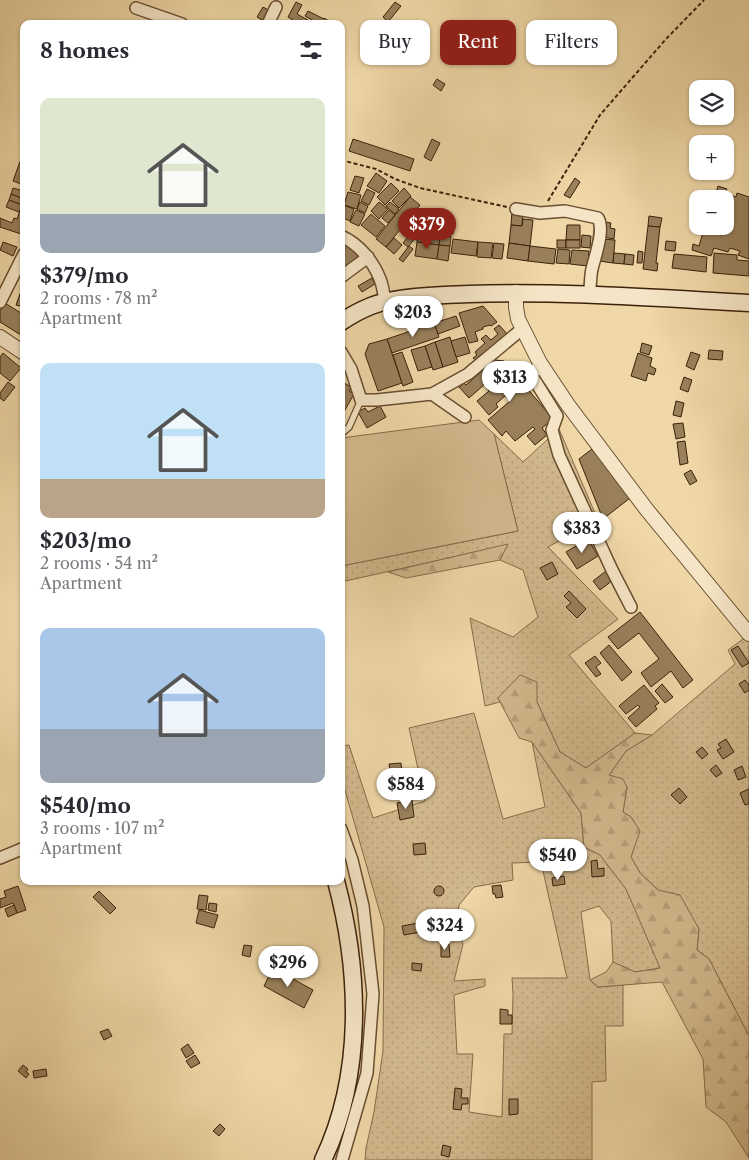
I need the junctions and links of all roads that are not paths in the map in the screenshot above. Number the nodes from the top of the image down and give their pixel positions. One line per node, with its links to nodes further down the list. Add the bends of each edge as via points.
1 (276, 7): 4 (street)
2 (136, 8): 3 (street)
3 (170, 20)
4 (270, 20)
5 (516, 209): 11 (street, via 540,213 565,211 598,218 601,230)
6 (345, 238): 7 (street)
7 (368, 257): 9 (street); 13 (street, via 380,279)
8 (20, 262): 12 (street)
9 (345, 274)
10 (516, 292): 11 (main road); 13 (main road, via 435,295); 16 (street)
11 (589, 294): 14 (main road)
12 (0, 302)
13 (385, 302): 15 (main road)
14 (749, 303)
15 (345, 320)
16 (522, 329): 20 (street); 21 (street, via 468,374)
17 (0, 338): 18 (street)
18 (20, 350)
19 (345, 358): 22 (street, via 352,369)
20 (540, 363): 25 (street, via 532,376 557,416 552,430 558,456); 26 (street, via 647,510)
21 (432, 394): 22 (street); 23 (street)
22 (361, 400): 24 (lane)
23 (465, 417)
24 (345, 432)
25 (631, 607)
26 (749, 634)
27 (345, 840): 32 (street, via 363,906 373,994 367,1073)
28 (20, 850): 29 (street)
29 (0, 858)
30 (337, 885): 31 (main road, via 350,953 353,1040 340,1112)
31 (322, 1160)
32 (342, 1160)

